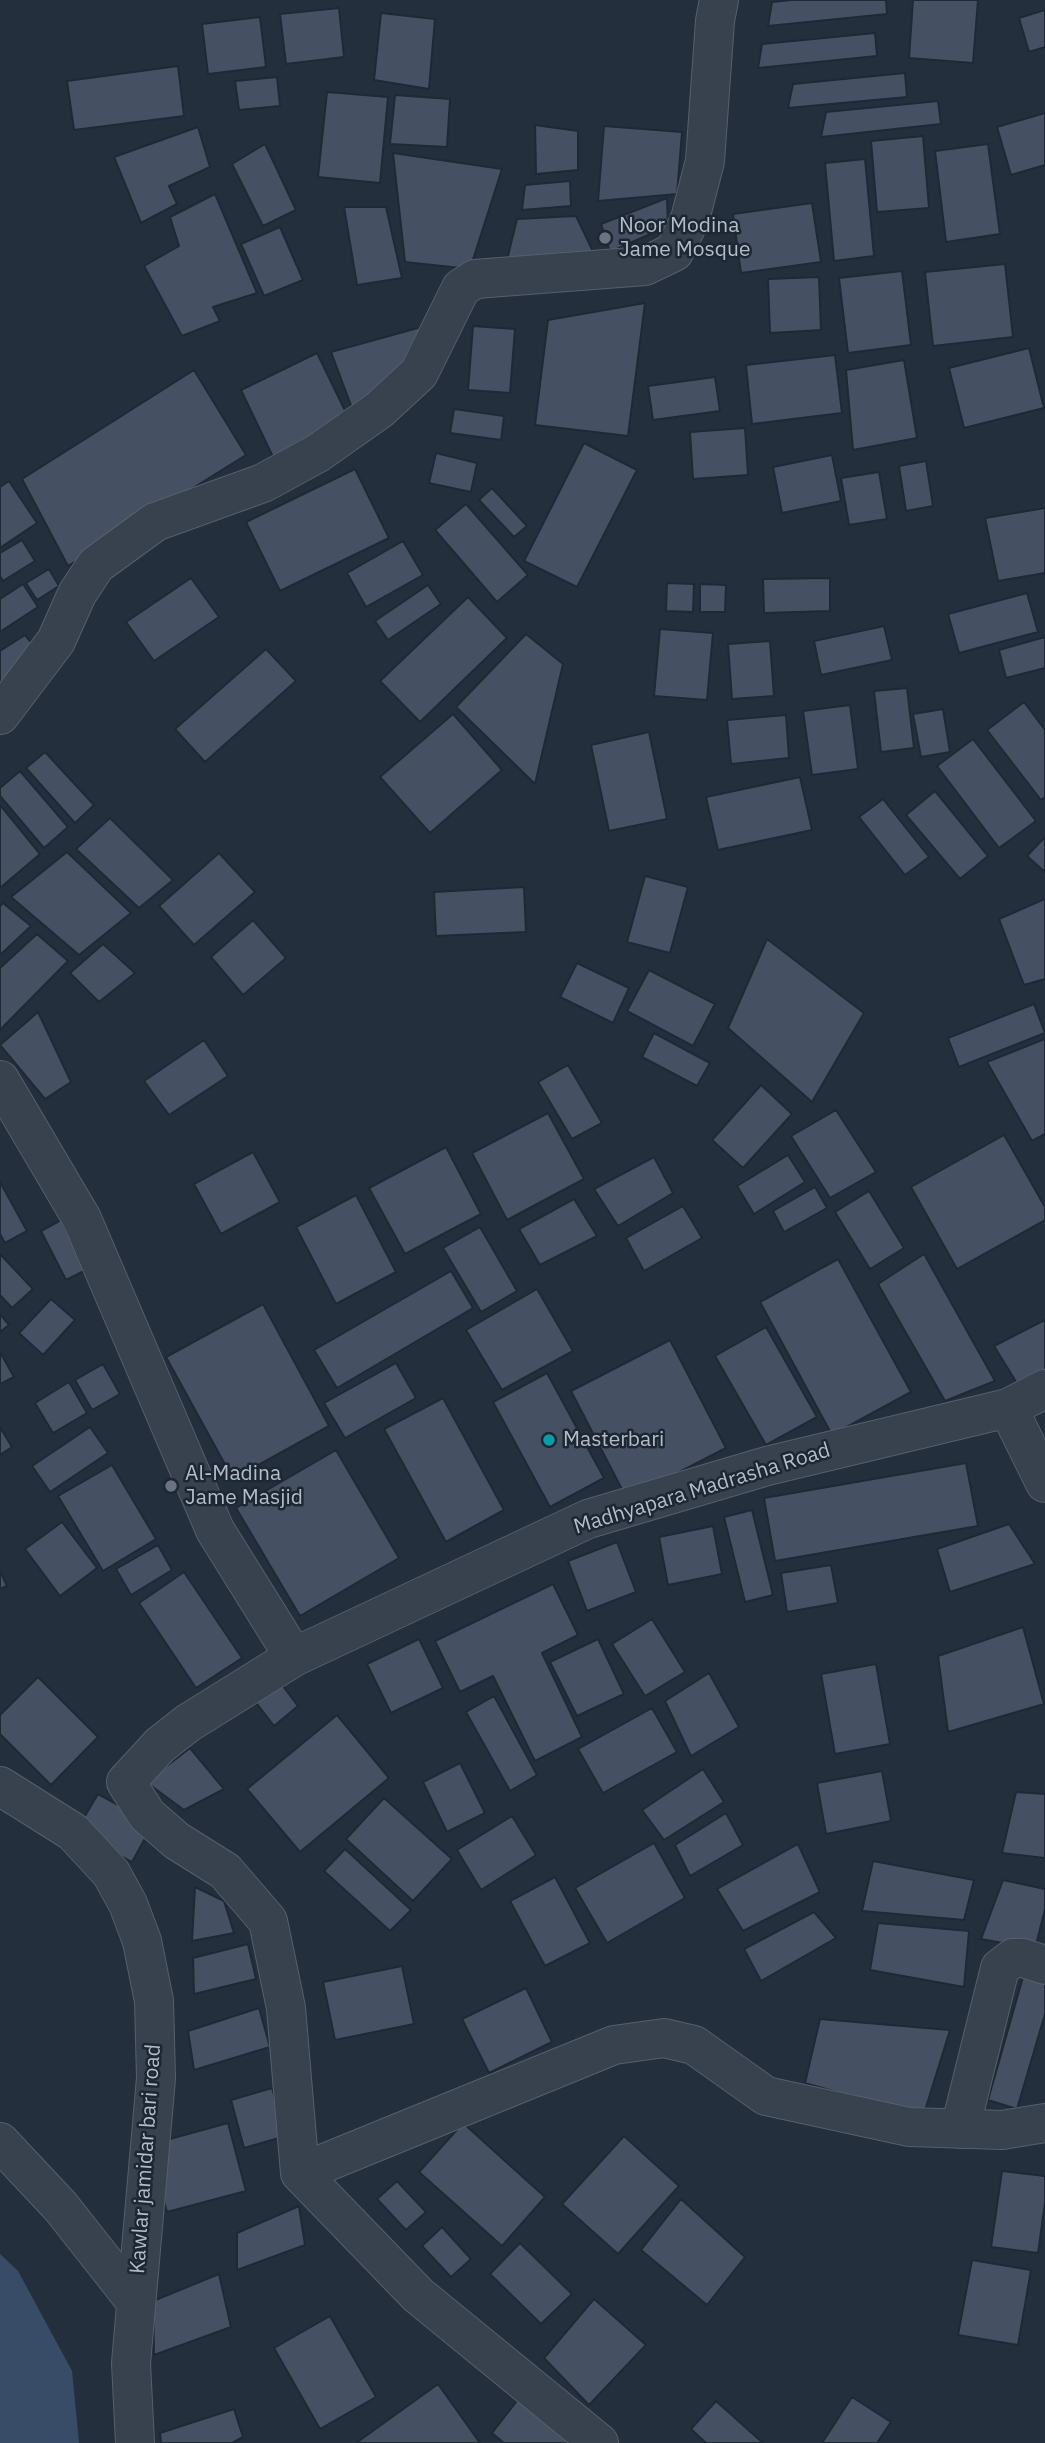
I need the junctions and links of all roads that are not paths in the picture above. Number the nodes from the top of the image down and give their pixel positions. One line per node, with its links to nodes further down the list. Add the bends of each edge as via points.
1 (719, 0): 2 (street, via 705,161 690,219 674,252 645,266 475,279 461,288 419,373 379,410 263,484 155,522 96,565 56,641)
2 (0, 715)
3 (0, 1080): 7 (street, via 82,1219 215,1530)
4 (1045, 1389): 5 (street, Madhyapara Madrasha Road)
5 (1008, 1408): 6 (street); 7 (street, Madhyapara Madrasha Road, via 767,1466 588,1519)
6 (1045, 1483)
7 (295, 1657): 13 (street, Madhyapara Madrasha Road, via 188,1723 126,1782 147,1815 225,1871 268,1921 286,2008)
8 (0, 1786): 14 (street, Kawlar jamidar bari road, via 73,1832 111,1873 142,1941 154,2001 156,2078)
9 (1045, 1965): 11 (street, via 1013,1958 1000,1968)
10 (1045, 2123): 11 (street, via 1002,2130)
11 (960, 2129): 13 (street, via 909,2127 766,2096 694,2045 664,2038 614,2045)
12 (0, 2142): 14 (street, via 61,2207)
13 (300, 2173): 16 (street, via 418,2295)
14 (135, 2301): 15 (street, Kawlar jamidar bari road, via 131,2363)
15 (135, 2443)
16 (599, 2443)

